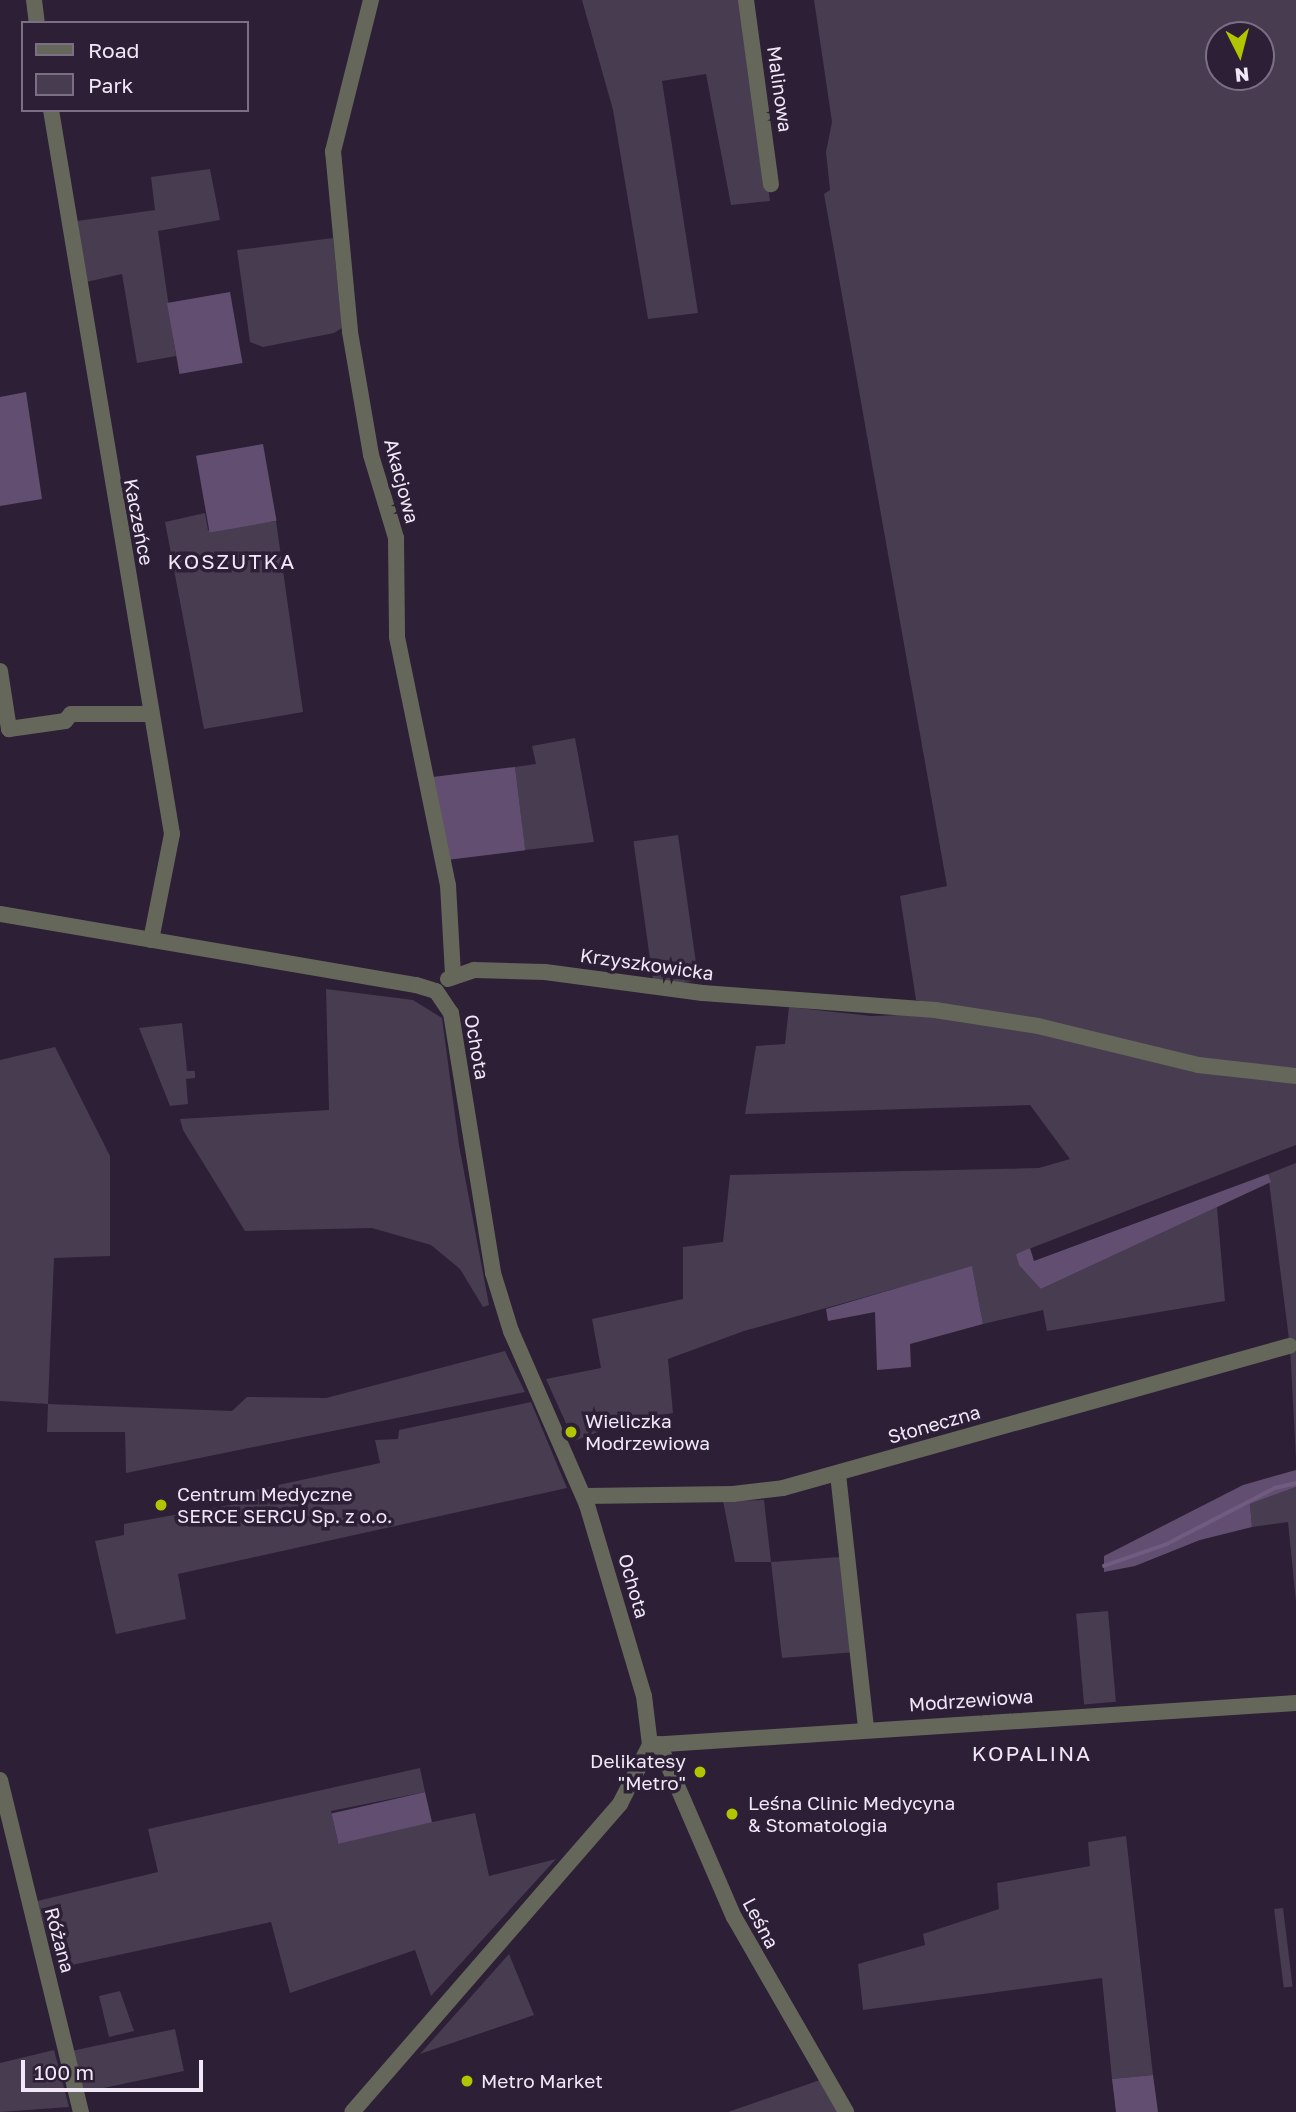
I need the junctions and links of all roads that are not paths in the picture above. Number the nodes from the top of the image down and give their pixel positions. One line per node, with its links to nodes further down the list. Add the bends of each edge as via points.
1 (34, 0): 4 (street)
2 (371, 0): 11 (street, Akacjowa, via 332,151 351,334 371,454 396,538 397,637 448,885)
3 (746, 0): 6 (street, Malinowa)
4 (37, 21)
5 (51, 112): 8 (street, Kaczeńce)
6 (771, 184)
7 (0, 671): 8 (street, via 9,729 65,721 71,715)
8 (149, 714): 10 (street, Kaczeńce, via 172,834)
9 (0, 914): 10 (street)
10 (151, 940): 12 (street)
11 (453, 975): 12 (street); 13 (street, Krzyszkowicka, via 474,970 545,972 703,993 935,1010 1038,1026 1198,1065)
12 (436, 991): 16 (street, Ochota, via 454,1024 483,1227 503,1308)
13 (1296, 1076)
14 (1289, 1346): 15 (street, Słoneczna)
15 (838, 1474): 16 (street, Słoneczna, via 759,1492); 18 (street)
16 (584, 1496): 19 (street, Ochota)
17 (1296, 1703): 18 (street, Modrzewiowa)
18 (866, 1729): 19 (street, Modrzewiowa)
19 (654, 1744): 22 (street, Ochota, via 620,1804); 23 (street, Leśna, via 734,1917)
20 (0, 1780): 21 (street, Różana)
21 (81, 2112)
22 (352, 2112)
23 (846, 2112)

